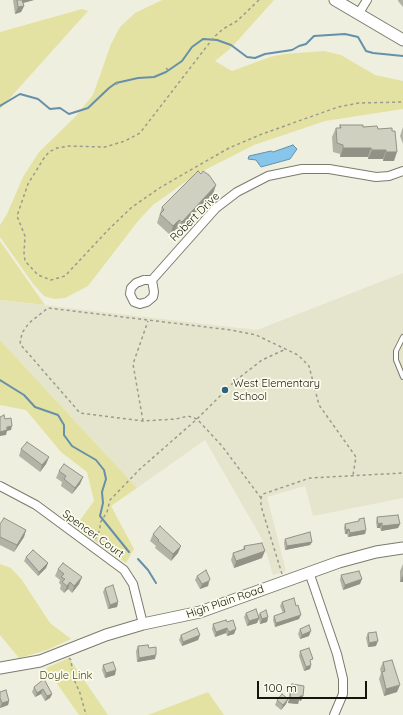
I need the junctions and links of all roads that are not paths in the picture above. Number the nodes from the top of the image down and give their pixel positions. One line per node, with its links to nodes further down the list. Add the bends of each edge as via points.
1 (335, 0): 3 (street)
2 (366, 0): 3 (street)
3 (359, 13): 4 (street)
4 (403, 40)
5 (403, 171): 6 (street, Robert Drive, via 376,177 329,169 302,168 268,176 237,192 216,208)
6 (152, 280)
7 (403, 337): 8 (lane, via 396,350 396,360)
8 (403, 377)
9 (0, 486): 12 (street, Spencer Court, via 31,502 118,565 131,580)
10 (403, 548): 11 (street, High Plain Road, via 376,552)
11 (309, 572): 12 (street, High Plain Road, via 200,612); 14 (street, via 343,679 343,694)
12 (143, 624): 13 (street, High Plain Road, via 106,635 40,661)
13 (0, 668)
14 (334, 715)

